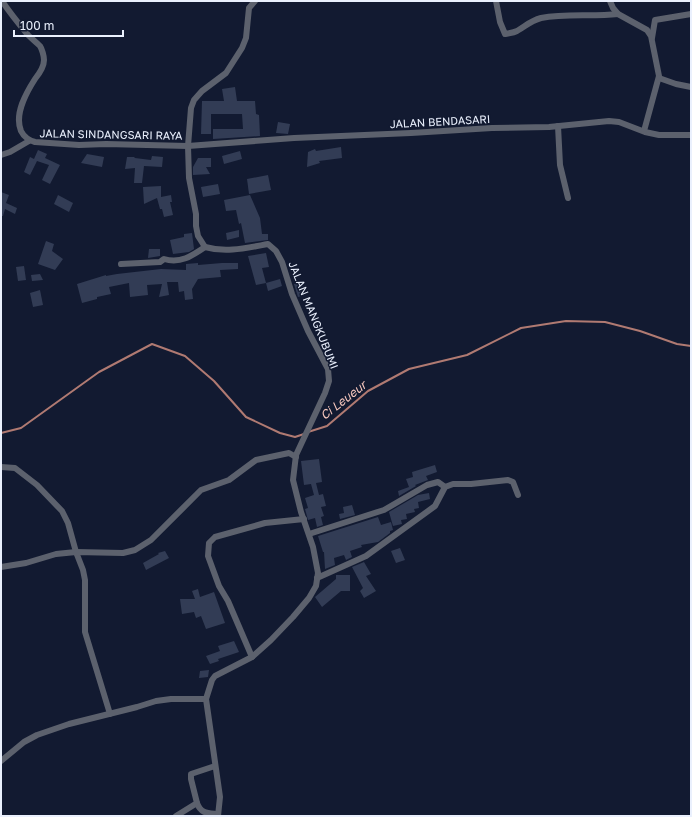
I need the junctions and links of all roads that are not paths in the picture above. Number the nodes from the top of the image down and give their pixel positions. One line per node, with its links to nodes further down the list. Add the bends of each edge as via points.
1 (2, 1): 13 (street, JALAN SINDANGSARI RAYA, via 40,46 44,60 20,112 19,125)
2 (255, 1): 14 (street, via 249,8 246,38 242,48 226,73 194,100)
3 (496, 1): 5 (street, via 505,34 542,18)
4 (610, 1): 5 (street)
5 (618, 14): 7 (street, via 647,30)
6 (691, 14): 7 (street, via 655,20)
7 (652, 40): 8 (street)
8 (659, 78): 9 (street); 11 (street)
9 (691, 87)
10 (558, 126): 11 (street, JALAN BENDASARI, via 609,121); 14 (street, JALAN BENDASARI, via 294,138); 16 (street, via 560,165)
11 (644, 131): 12 (street, JALAN BENDASARI, via 659,135)
12 (691, 135)
13 (28, 140): 14 (street, JALAN SINDANGSARI RAYA, via 46,144); 15 (street)
14 (188, 146): 17 (street, via 189,178 196,226 198,236)
15 (1, 155)
16 (568, 198)
17 (205, 247): 18 (street, via 181,260 164,258 160,262); 19 (street, JALAN MANGKUBUMI, via 238,250 268,244 276,251 282,262 292,294 328,369 329,381)
18 (121, 264)
19 (296, 456): 23 (street, JALAN MANGKUBUMI, via 293,480); 25 (street, via 286,453 258,459 229,480 201,490 151,540 135,550 122,553)
20 (1, 467): 25 (street, via 13,467 18,470 37,485 62,512 70,526)
21 (446, 487): 22 (street, via 453,484 508,480 514,484); 24 (street, via 438,482 427,485 384,510); 27 (street, via 435,506 366,556)
22 (518, 495)
23 (304, 520): 24 (street, JALAN MANGKUBUMI); 28 (street, via 265,523 215,537 209,543 208,556 219,586)
24 (308, 534): 27 (street, JALAN MANGKUBUMI, via 313,547)
25 (76, 552): 26 (street); 30 (street, via 85,580 85,632)
26 (1, 567)
27 (317, 578): 28 (street, JALAN MANGKUBUMI, via 316,586 309,598 293,618)
28 (252, 657): 29 (street, JALAN MANGKUBUMI, via 215,676)
29 (206, 699): 30 (street, via 156,701); 32 (street, JALAN MANGKUBUMI)
30 (110, 714): 31 (street, via 37,735)
31 (1, 761)
32 (215, 766): 33 (street, via 191,774); 34 (street, JALAN MANGKUBUMI, via 220,797)
33 (198, 803): 34 (street, via 204,813); 35 (street)
34 (218, 815)
35 (176, 816)

